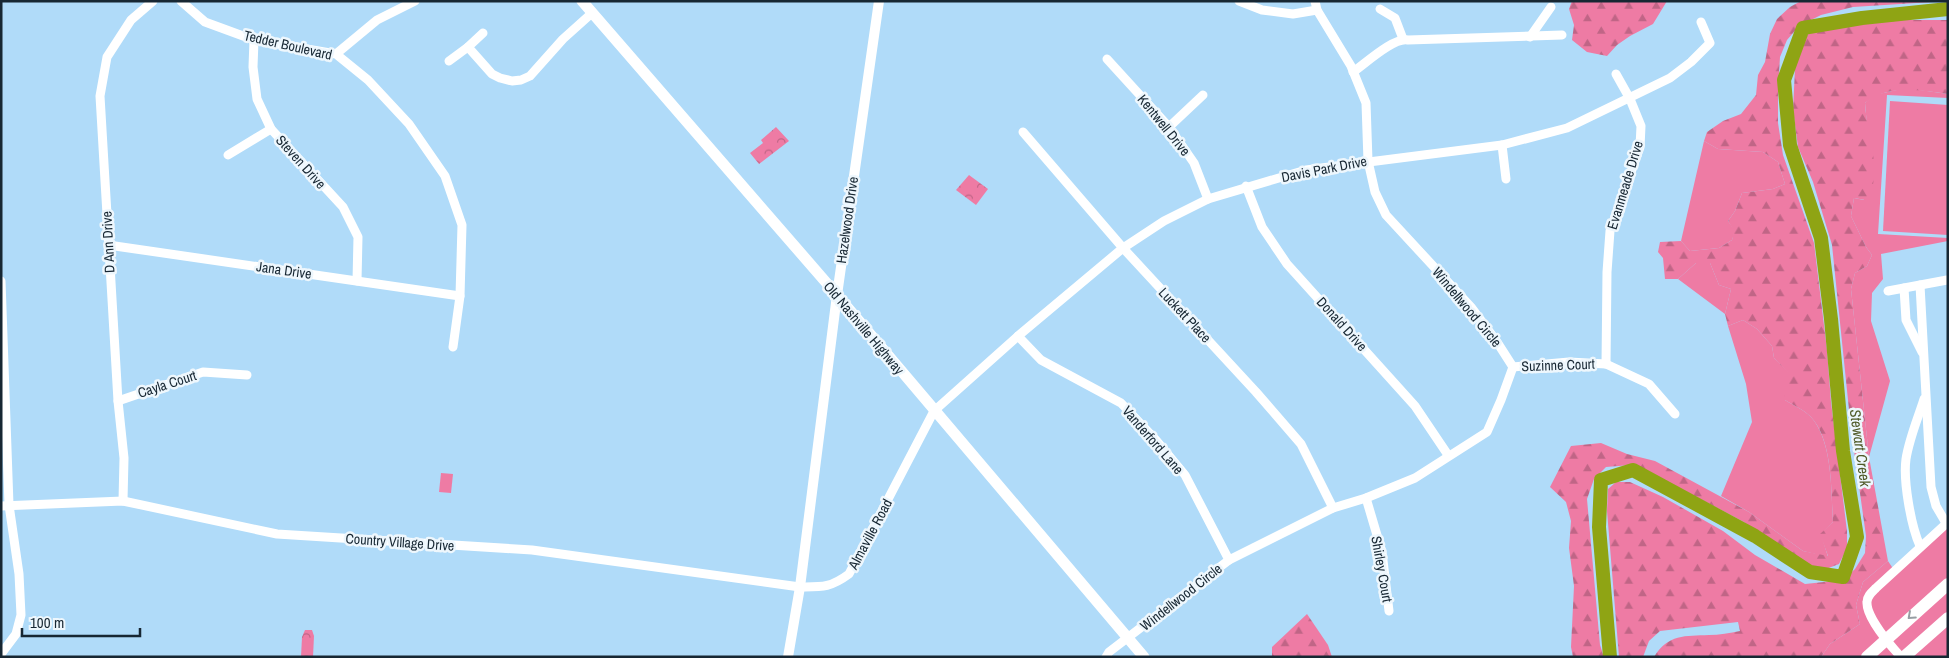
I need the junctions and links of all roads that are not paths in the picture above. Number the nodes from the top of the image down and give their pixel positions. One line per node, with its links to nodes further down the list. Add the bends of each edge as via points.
1 (153, 1): 34 (street, D Ann Drive, via 131,20 107,57 100,96)
2 (181, 1): 16 (street, Tedder Boulevard, via 205,22)
3 (415, 1): 18 (street, via 377,20)
4 (582, 1): 10 (main road, Old Nashville Highway)
5 (879, 1): 42 (street, Hazelwood Drive)
6 (1239, 1): 7 (street, via 1262,10 1293,14)
7 (1316, 5): 21 (street, Windellwood Circle)
8 (1551, 7): 14 (street)
9 (1380, 8): 15 (street, via 1395,18)
10 (592, 13): 17 (street, via 530,76 521,80 512,81 492,74); 42 (main road, Old Nashville Highway)
11 (1701, 22): 24 (street, Davis Park Drive, via 1710,43 1670,78)
12 (483, 34): 17 (street)
13 (1562, 35): 14 (street)
14 (1530, 37): 15 (street)
15 (1403, 39): 21 (street)
16 (254, 40): 18 (street, Tedder Boulevard); 26 (street, Steven Drive, via 257,100)
17 (468, 47): 20 (street)
18 (336, 54): 43 (street, Tedder Boulevard, via 368,80 409,124 445,176 462,225)
19 (1107, 59): 25 (street, Kentwell Drive)
20 (449, 61)
21 (1353, 72): 30 (street, Windellwood Circle, via 1366,103)
22 (1616, 74): 24 (street, Evanmeade Drive)
23 (1203, 96): 25 (street)
24 (1630, 99): 28 (street, Davis Park Drive, via 1567,128); 47 (street, Evanmeade Drive, via 1641,126 1640,147 1610,231)
25 (1169, 127): 33 (street, Kentwell Drive, via 1194,163)
26 (271, 129): 29 (street); 38 (street, Steven Drive, via 342,207 358,237)
27 (1023, 132): 35 (street, Luckett Place)
28 (1502, 145): 30 (street, Davis Park Drive); 31 (street)
29 (228, 155)
30 (1368, 161): 32 (street, Davis Park Drive, via 1306,170); 48 (street, Windellwood Circle, via 1375,192 1386,214 1471,307)
31 (1506, 179)
32 (1246, 186): 33 (street, Davis Park Drive); 54 (street, Donald Drive, via 1262,227 1287,264 1414,406)
33 (1208, 198): 35 (street, Davis Park Drive)
34 (108, 245): 38 (street, Jana Drive); 51 (street, D Ann Drive)
35 (1123, 248): 44 (street, Davis Park Drive); 58 (street, Luckett Place, via 1301,444)
36 (1947, 280): 39 (street)
37 (1, 281): 57 (street)
38 (357, 281): 43 (street, Jana Drive)
39 (1920, 286): 40 (street); 46 (street)
40 (1904, 288): 41 (street); 46 (street, via 1906,320)
41 (1888, 291)
42 (837, 295): 52 (main road, Old Nashville Highway); 63 (street, Hazelwood Drive)
43 (460, 296): 45 (street, Tedder Boulevard)
44 (1018, 336): 52 (street, Davis Park Drive); 61 (street, Vanderford Lane, via 1041,360 1121,403 1156,440 1185,475)
45 (453, 348)
46 (1924, 357): 50 (street)
47 (1606, 364): 48 (street, Suzinne Court, via 1569,362); 53 (street, Suzinne Court, via 1649,384)
48 (1512, 367): 54 (street, Windellwood Circle, via 1487,432)
49 (247, 375): 51 (street, Cayla Court, via 203,372)
50 (1926, 392): 59 (street, via 1930,487 1936,506); 60 (street, via 1906,459 1906,483 1914,532)
51 (118, 400): 56 (street, D Ann Drive, via 124,458)
52 (934, 411): 63 (street, Almaville Road, via 849,574 824,587); 66 (main road, Old Nashville Highway)
53 (1675, 414)
54 (1448, 456): 55 (street, Windellwood Circle, via 1415,478)
55 (1366, 498): 58 (street, Windellwood Circle); 64 (street, Shirley Court, via 1382,552)
56 (123, 501): 57 (street, Country Village Drive); 63 (street, Country Village Drive, via 277,534 532,550)
57 (5, 505): 68 (street, via 20,574 20,615 16,634)
58 (1333, 508): 61 (street, Windellwood Circle)
59 (1947, 522): 60 (street)
60 (1920, 546): 67 (street, via 1876,588 1867,602)
61 (1229, 560): 66 (street, Windellwood Circle)
62 (1948, 584): 67 (main road, one-way to 67)
63 (800, 587): 69 (street)
64 (1389, 611)
65 (1948, 618): 73 (main road)
66 (1128, 639): 70 (street, Windellwood Circle); 71 (main road, Old Nashville Highway)
67 (1885, 639): 72 (main road); 73 (street)
68 (1, 654)
69 (788, 657)
70 (1106, 657)
71 (1144, 657)
72 (1867, 657)
73 (1902, 657)

